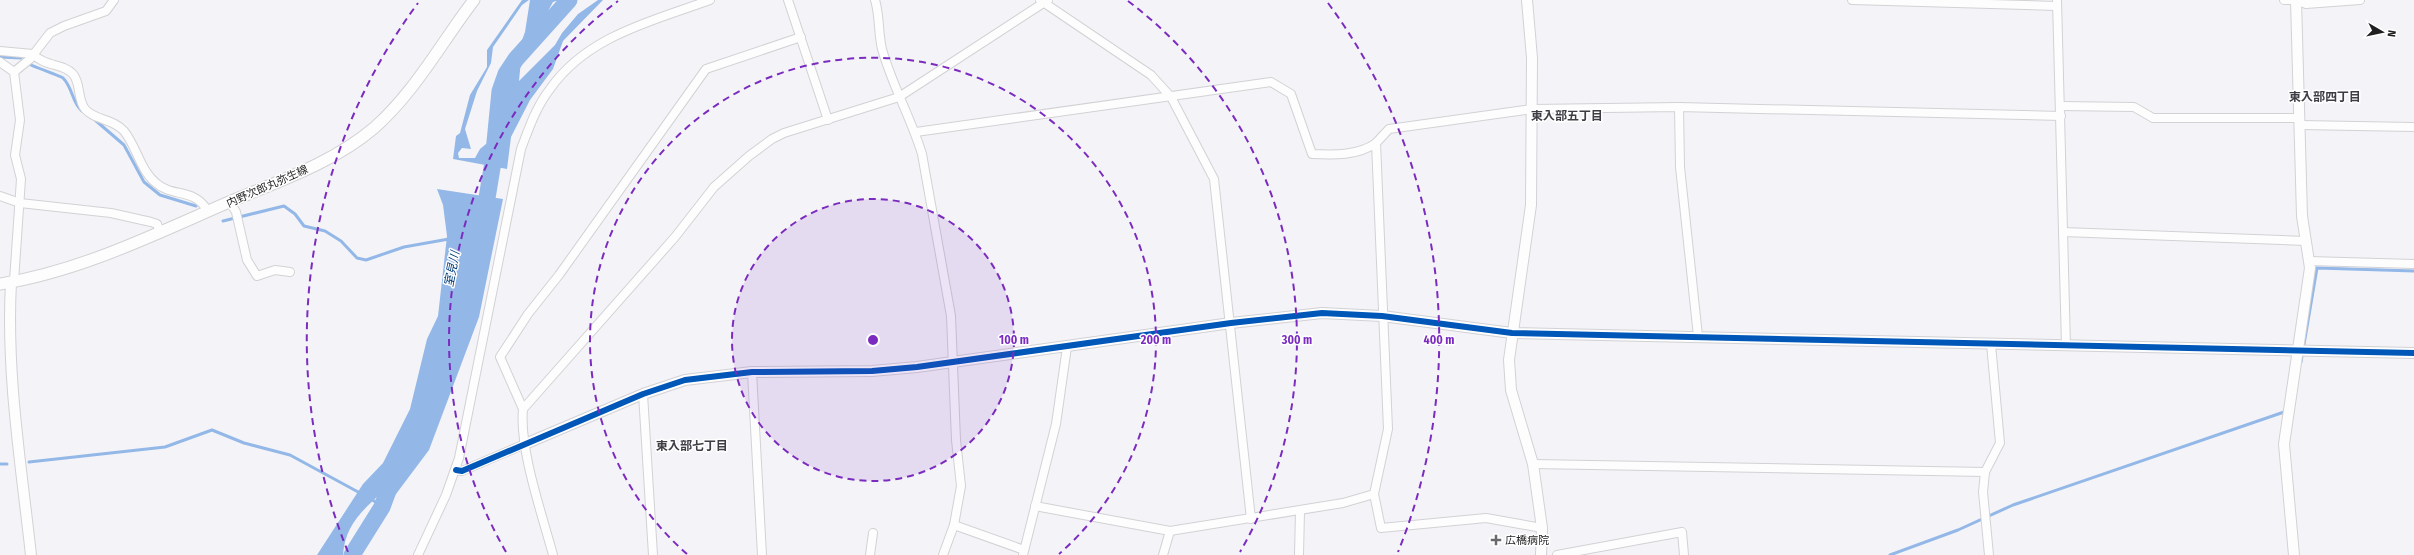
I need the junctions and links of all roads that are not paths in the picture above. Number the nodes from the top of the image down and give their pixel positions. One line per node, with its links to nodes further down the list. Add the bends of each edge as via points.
1 (114, 0): 15 (street, via 106,11 50,33)
2 (474, 0): 30 (main road, 内野次郎丸弥生線, via 446,36 408,94 373,128 338,153)
3 (710, 0): 56 (street, via 613,35 584,53 565,70 534,115 521,149)
4 (788, 0): 13 (street)
5 (875, 0): 18 (street, via 879,12 882,48)
6 (1527, 0): 22 (street, via 1532,58)
7 (1852, 0): 12 (street)
8 (2284, 0): 9 (street)
9 (2296, 0): 10 (street, via 2306,4); 25 (street)
10 (2360, 0)
11 (1044, 1): 18 (street); 19 (street, via 1151,75)
12 (2057, 3): 20 (street)
13 (801, 37): 24 (street); 53 (street, via 706,69 528,314 500,357)
14 (0, 51): 15 (street)
15 (33, 54): 17 (street); 32 (street, via 40,62 68,70 74,76 86,110 118,125 124,131 146,173 157,184 194,197 201,201)
16 (0, 62): 17 (street)
17 (14, 72): 31 (street, via 20,120 15,155 21,179)
18 (900, 97): 24 (street); 27 (street)
19 (1171, 97): 27 (street); 28 (street, via 1271,82 1291,94 1312,154 1338,156 1371,147); 42 (street, via 1214,179)
20 (2060, 106): 23 (street); 25 (street, via 2134,107 2153,118)
21 (1679, 107): 22 (street); 23 (street); 44 (street, via 1680,167)
22 (1532, 109): 28 (street, via 1389,129); 43 (street, via 1531,205)
23 (2061, 116): 34 (street)
24 (828, 120): 53 (street, via 772,139 726,175 675,238)
25 (2300, 122): 26 (street); 35 (street, via 2302,216)
26 (2414, 127)
27 (916, 132): 50 (street, via 951,316)
28 (1376, 143): 41 (street)
29 (0, 196): 31 (street)
30 (230, 202): 32 (main road, 内野次郎丸弥生線); 38 (street, via 236,212 247,260 257,276 275,270)
31 (20, 203): 33 (street, via 111,213 157,224); 39 (street)
32 (208, 212): 33 (main road, 内野次郎丸弥生線)
33 (160, 232): 39 (main road, 内野次郎丸弥生線, via 87,262)
34 (2063, 232): 35 (street); 47 (street)
35 (2306, 241): 36 (street)
36 (2309, 261): 37 (street); 48 (street)
37 (2414, 264)
38 (290, 272)
39 (13, 282): 40 (main road, 内野次郎丸弥生線); 67 (street, via 9,324 10,368)
40 (0, 284)
41 (1382, 316): 42 (street, via 1322,313); 43 (street); 58 (street, via 1388,429)
42 (1231, 324): 46 (street); 61 (street)
43 (1512, 333): 44 (street); 55 (street, via 1509,360 1511,390)
44 (1698, 336): 45 (street)
45 (1991, 344): 47 (street); 57 (street, via 2000,443)
46 (1067, 346): 50 (street); 59 (street, via 1056,424)
47 (2066, 346): 48 (street)
48 (2296, 351): 49 (street); 80 (street, via 2284,444)
49 (2414, 352)
50 (953, 362): 51 (street, via 872,371); 62 (street, via 956,440 962,486)
51 (752, 372): 52 (street, via 685,380); 71 (street)
52 (643, 394): 54 (street); 70 (street)
53 (523, 409): 54 (street)
54 (525, 444): 56 (street, via 462,471); 69 (street)
55 (1533, 464): 57 (street); 63 (street)
56 (456, 470): 68 (street)
57 (1985, 472): 79 (street, via 1982,492)
58 (1374, 494): 60 (street); 63 (street, via 1381,528 1486,518)
59 (1036, 506): 64 (street); 66 (street)
60 (1300, 511): 61 (street); 75 (street)
61 (1251, 519): 64 (street)
62 (954, 525): 66 (street); 73 (street)
63 (1542, 528): 76 (street)
64 (1170, 530): 74 (street)
65 (873, 533): 72 (street)
66 (1023, 552)
67 (31, 555)
68 (418, 555)
69 (553, 555)
70 (652, 555)
71 (762, 555)
72 (870, 555)
73 (943, 555)
74 (1163, 555)
75 (1299, 555)
76 (1541, 555)
77 (1557, 555): 78 (street, via 1682,532)
78 (1684, 555)
79 (1989, 555)
80 (2294, 555)

